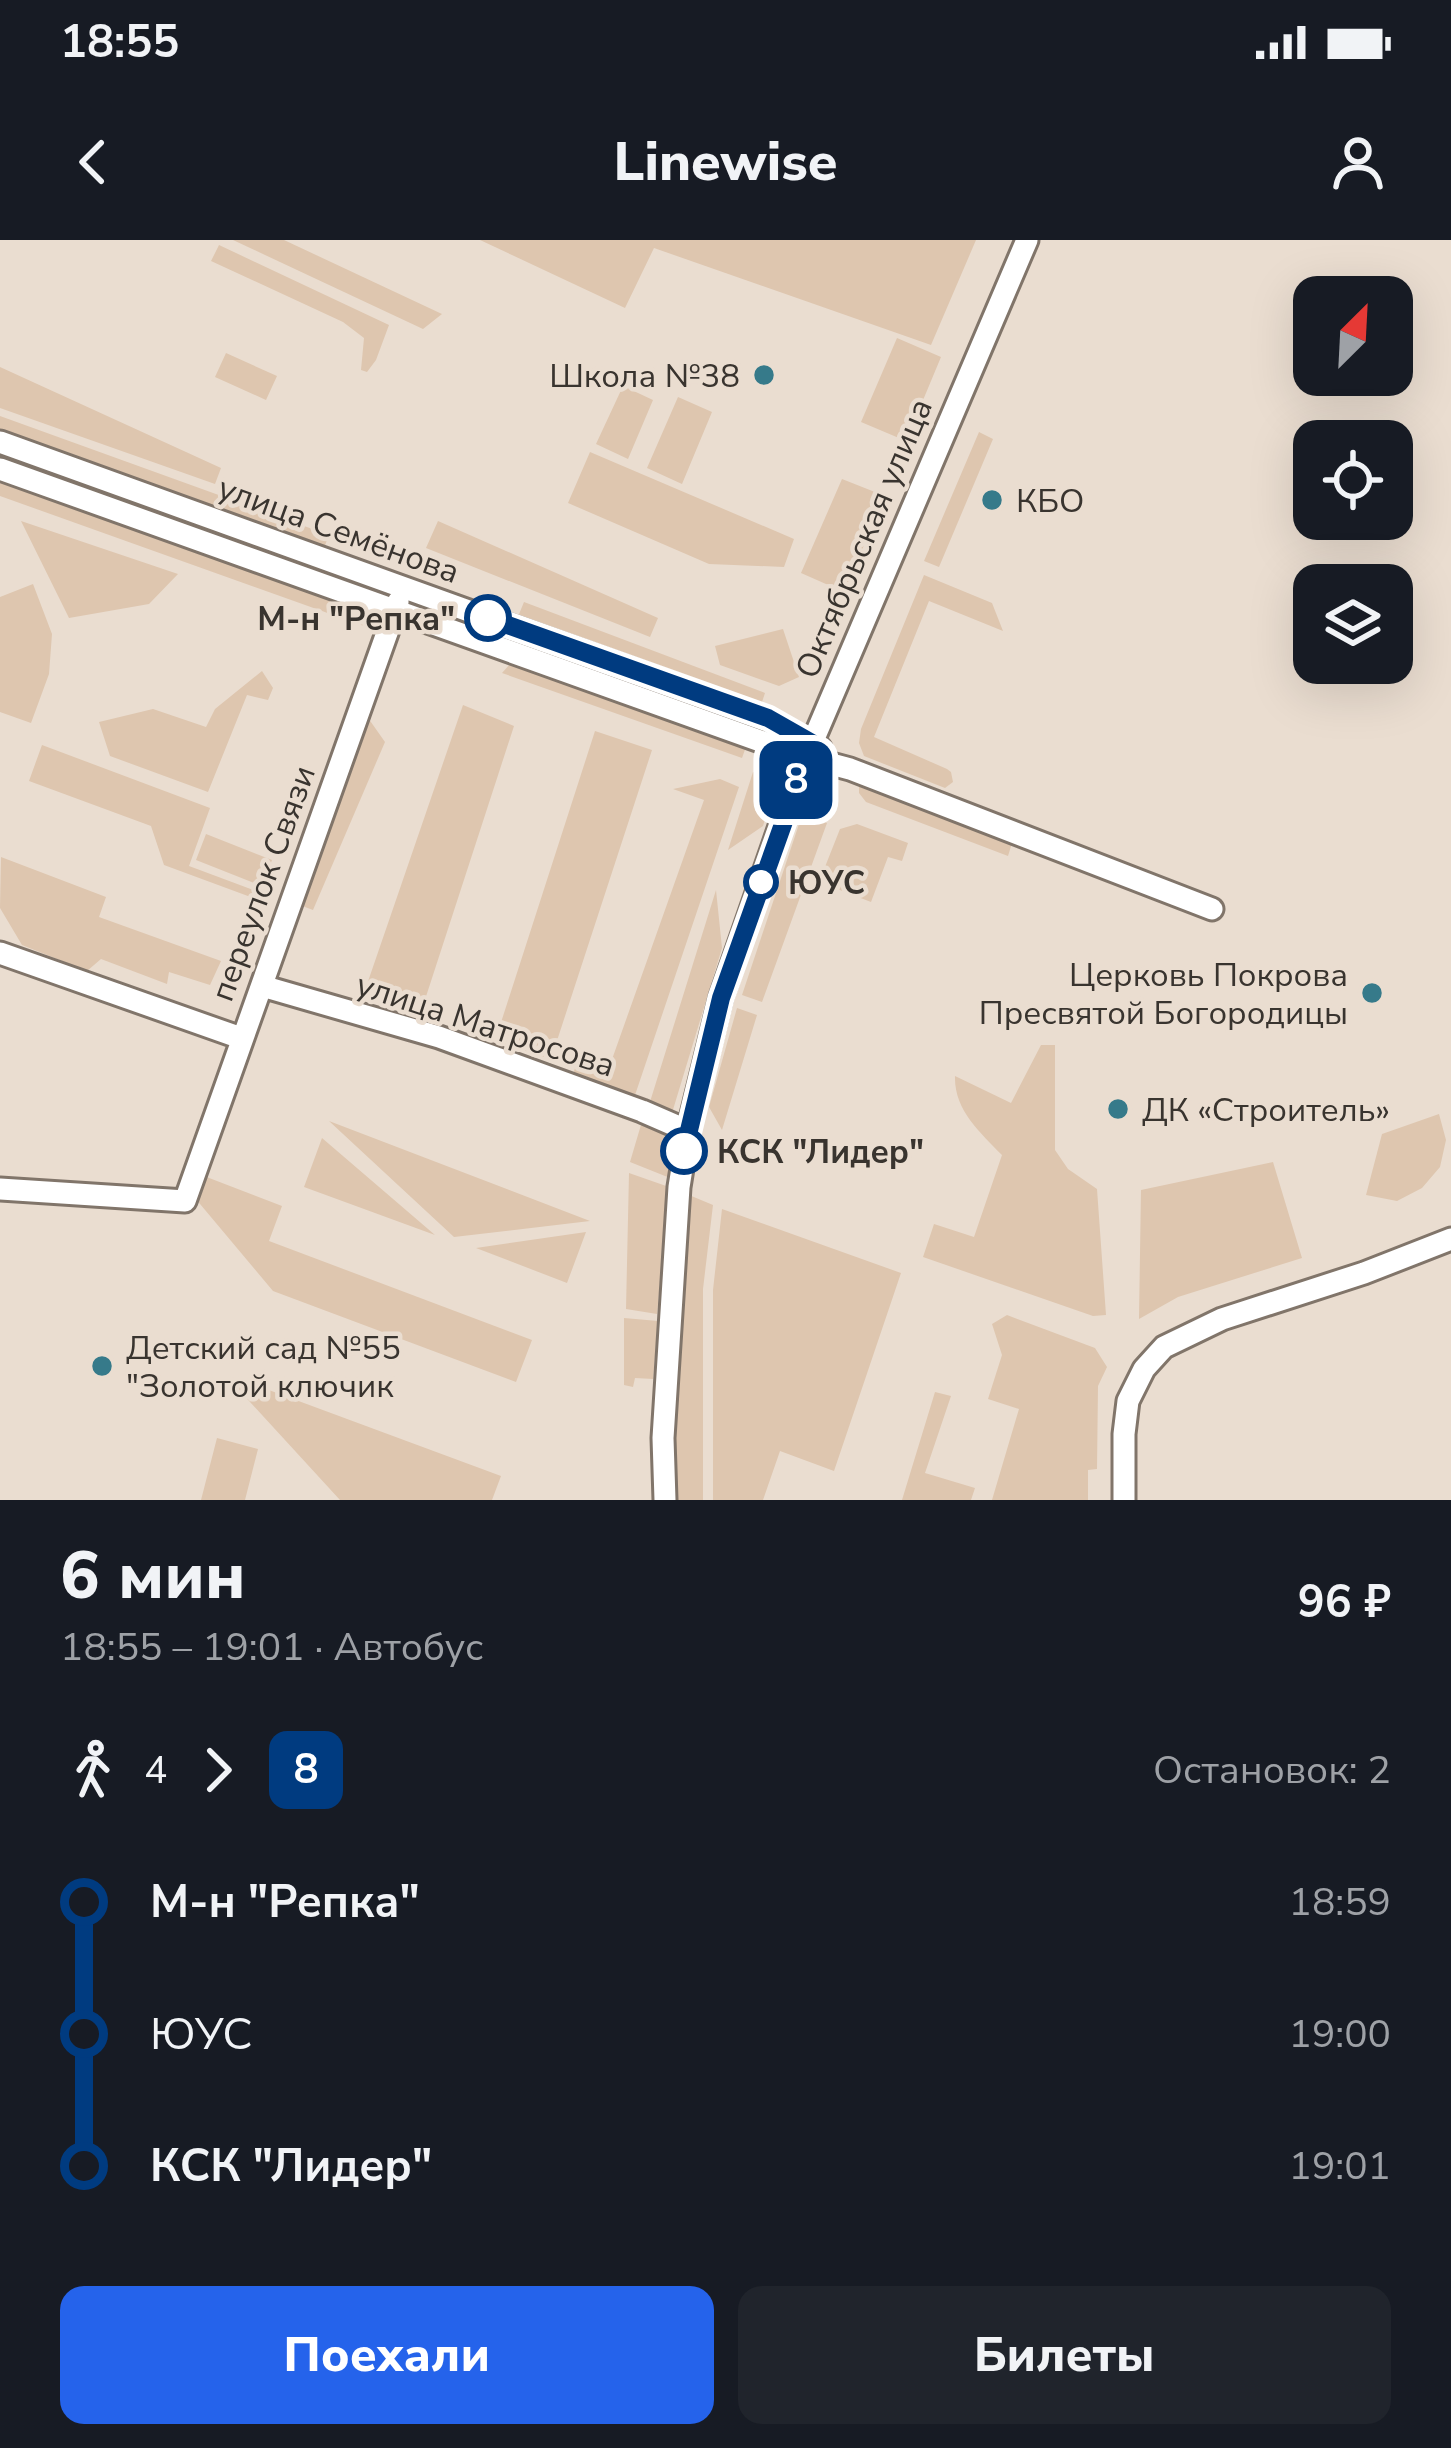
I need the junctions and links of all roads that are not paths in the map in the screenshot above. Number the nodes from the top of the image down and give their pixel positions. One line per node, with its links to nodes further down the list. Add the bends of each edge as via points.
1 (1027, 240): 6 (street, Октябрьская улица)
2 (0, 442): 4 (street, улица Семёнова)
3 (0, 470): 5 (street, улица Семёнова)
4 (403, 588): 5 (street, переулок Связи); 6 (street, улица Семёнова, via 768,718)
5 (395, 611): 6 (street, улица Семёнова); 9 (street, переулок Связи)
6 (808, 750): 7 (street, улица Семёнова); 11 (street, Октябрьская улица, via 721,998)
7 (1212, 910)
8 (0, 953): 10 (street)
9 (262, 986): 10 (street, переулок Связи); 11 (street, улица Матросова, via 439,1036)
10 (241, 1038): 12 (street, переулок Связи, via 185,1201)
11 (688, 1131): 14 (street, Октябрьская улица, via 668,1321)
12 (0, 1189)
13 (1451, 1239): 15 (street, via 1164,1346 1128,1400)
14 (664, 1500)
15 (1124, 1500)

